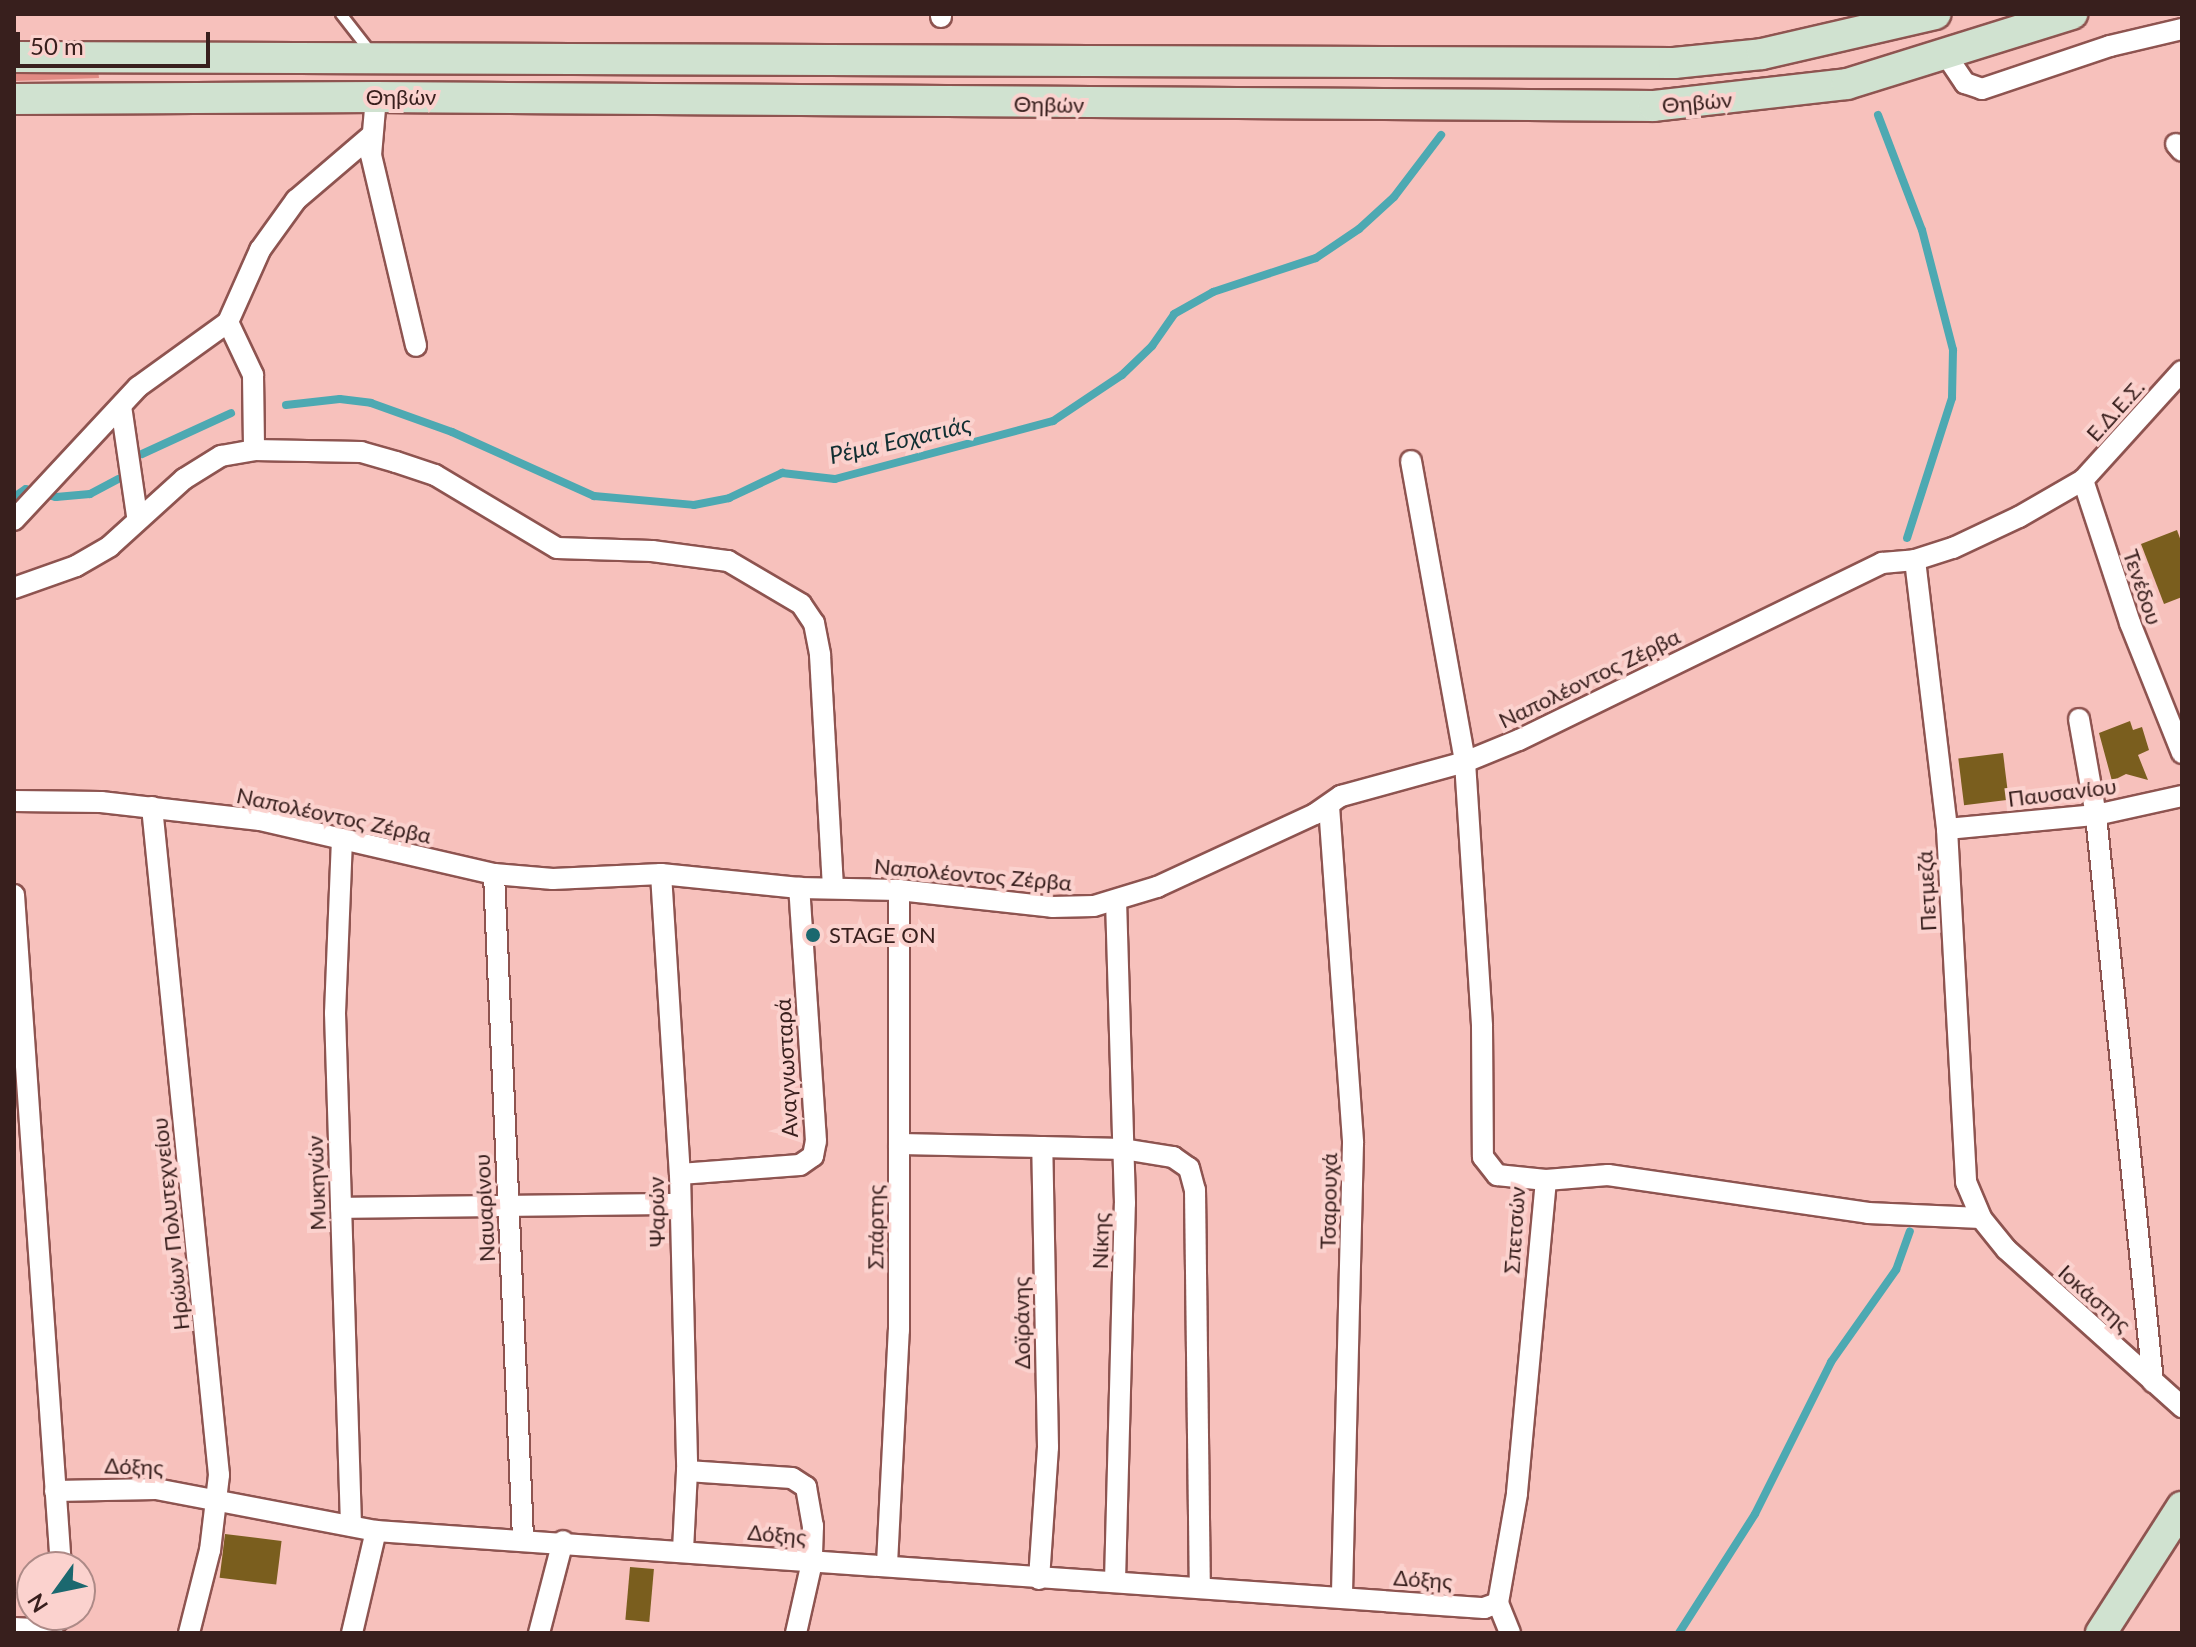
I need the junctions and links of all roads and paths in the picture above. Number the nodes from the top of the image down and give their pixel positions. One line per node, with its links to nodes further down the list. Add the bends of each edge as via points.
1 (341, 14): 6 (lane)
2 (1935, 14): 6 (main road, Θηβών, via 1776,51 1674,63)
3 (2072, 14): 5 (main road, Θηβών)
4 (2182, 29): 5 (street, via 2110,46 1982,89 1965,83)
5 (1946, 55): 8 (main road, Θηβών, via 1847,84 1654,106)
6 (374, 56): 7 (main road, Θηβών)
7 (14, 57)
8 (376, 97): 9 (main road, Θηβών); 10 (street)
9 (14, 99)
10 (371, 136): 11 (street, via 296,200 260,250); 12 (street)
11 (228, 322): 14 (street, via 166,364); 15 (street, via 253,375)
12 (416, 346)
13 (2182, 371): 17 (street, Ε.Δ.Ε.Σ.)
14 (121, 406): 18 (street); 19 (street)
15 (254, 450): 18 (street, via 221,456); 35 (street, via 361,452 435,475 557,548 652,551 728,561 801,604 814,623 820,655)
16 (1411, 461): 24 (street, Σπετσών)
17 (2083, 480): 20 (street, Ναπολέοντος Ζέρβα, via 2019,517); 23 (street, Τενέδου, via 2130,623)
18 (137, 516): 21 (street, via 110,546 76,566)
19 (14, 520)
20 (1915, 560): 24 (street, Ναπολέοντος Ζέρβα, via 1882,563); 30 (street, Πετμεζά)
21 (14, 588)
22 (2079, 719): 29 (street)
23 (2182, 753)
24 (1465, 762): 27 (street, Ναπολέοντος Ζέρβα, via 1341,796); 43 (street, Σπετσών, via 1482,1026 1483,1157 1497,1175)
25 (2182, 796): 29 (street, Παυσανίου)
26 (14, 801): 28 (street, Ναπολέοντος Ζέρβα)
27 (1329, 806): 38 (street, Ναπολέοντος Ζέρβα); 65 (street, Τσαρουχά, via 1353,1143)
28 (152, 807): 31 (street, Ναπολέοντος Ζέρβα, via 260,820); 52 (street, Ηρώων Πολυτεχνείου)
29 (2096, 815): 30 (street, Παυσανίου); 48 (street)
30 (1947, 829): 47 (street, Πετμεζά, via 1964,1171)
31 (342, 839): 32 (street, Ναπολέοντος Ζέρβα); 46 (street, Μυκηνών, via 335,1013)
32 (494, 874): 33 (street, Ναπολέοντος Ζέρβα, via 553,879); 45 (street, Ναυαρίνου)
33 (661, 874): 34 (street, Ναπολέοντος Ζέρβα); 42 (street, Ψαρών)
34 (799, 888): 35 (street, Ναπολέοντος Ζέρβα); 42 (street, Αναγνωσταρά, via 813,1156 800,1165)
35 (833, 888): 36 (street, Ναπολέοντος Ζέρβα)
36 (899, 890): 38 (street, Ναπολέοντος Ζέρβα, via 1052,907); 39 (street, Σπάρτης)
37 (14, 895): 51 (street)
38 (1116, 901): 41 (street, Νίκης)
39 (899, 1144): 40 (street); 61 (street, Σπάρτης, via 899,1330)
40 (1042, 1147): 41 (street); 62 (street, Δοϊράνης, via 1048,1447)
41 (1123, 1149): 63 (street, Νίκης); 64 (street, via 1173,1157 1189,1168 1195,1190)
42 (680, 1174): 44 (street, Ψαρών)
43 (1546, 1180): 47 (street, via 1608,1175 1868,1213); 66 (street, Σπετσών, via 1517,1494)
44 (679, 1204): 45 (street); 50 (street, Ψαρών)
45 (508, 1207): 46 (street); 56 (street, Ναυαρίνου)
46 (341, 1208): 54 (street, Μυκηνών)
47 (1981, 1218): 48 (street, Ιοκάστης, via 2006,1249)
48 (2153, 1382): 49 (street, Ιοκάστης)
49 (2182, 1407)
50 (687, 1471): 58 (street, Ψαρών); 60 (street, via 800,1480 811,1504)
51 (55, 1491): 52 (street, Δόξης, via 137,1487); 59 (street)
52 (220, 1497): 54 (street, Δόξης, via 254,1510); 68 (street, Ηρώων Πολυτεχνείου)
53 (2182, 1507): 67 (main road)
54 (351, 1526): 55 (street, Δόξης)
55 (376, 1531): 56 (street, Δόξης); 69 (street)
56 (523, 1539): 57 (street, Δόξης)
57 (563, 1541): 58 (street, Δόξης); 70 (street)
58 (683, 1550): 60 (street, Δόξης)
59 (60, 1551)
60 (812, 1562): 61 (street, Δόξης); 71 (street)
61 (887, 1564): 62 (street, Δόξης)
62 (1039, 1579): 63 (street, Δόξης)
63 (1115, 1581): 64 (street, Δόξης)
64 (1200, 1588): 65 (street, Δόξης)
65 (1342, 1598): 66 (street, Δόξης, via 1484,1608)
66 (1498, 1603): 72 (street)
67 (2110, 1629)
68 (189, 1633)
69 (352, 1633)
70 (539, 1633)
71 (796, 1633)
72 (1510, 1633)

